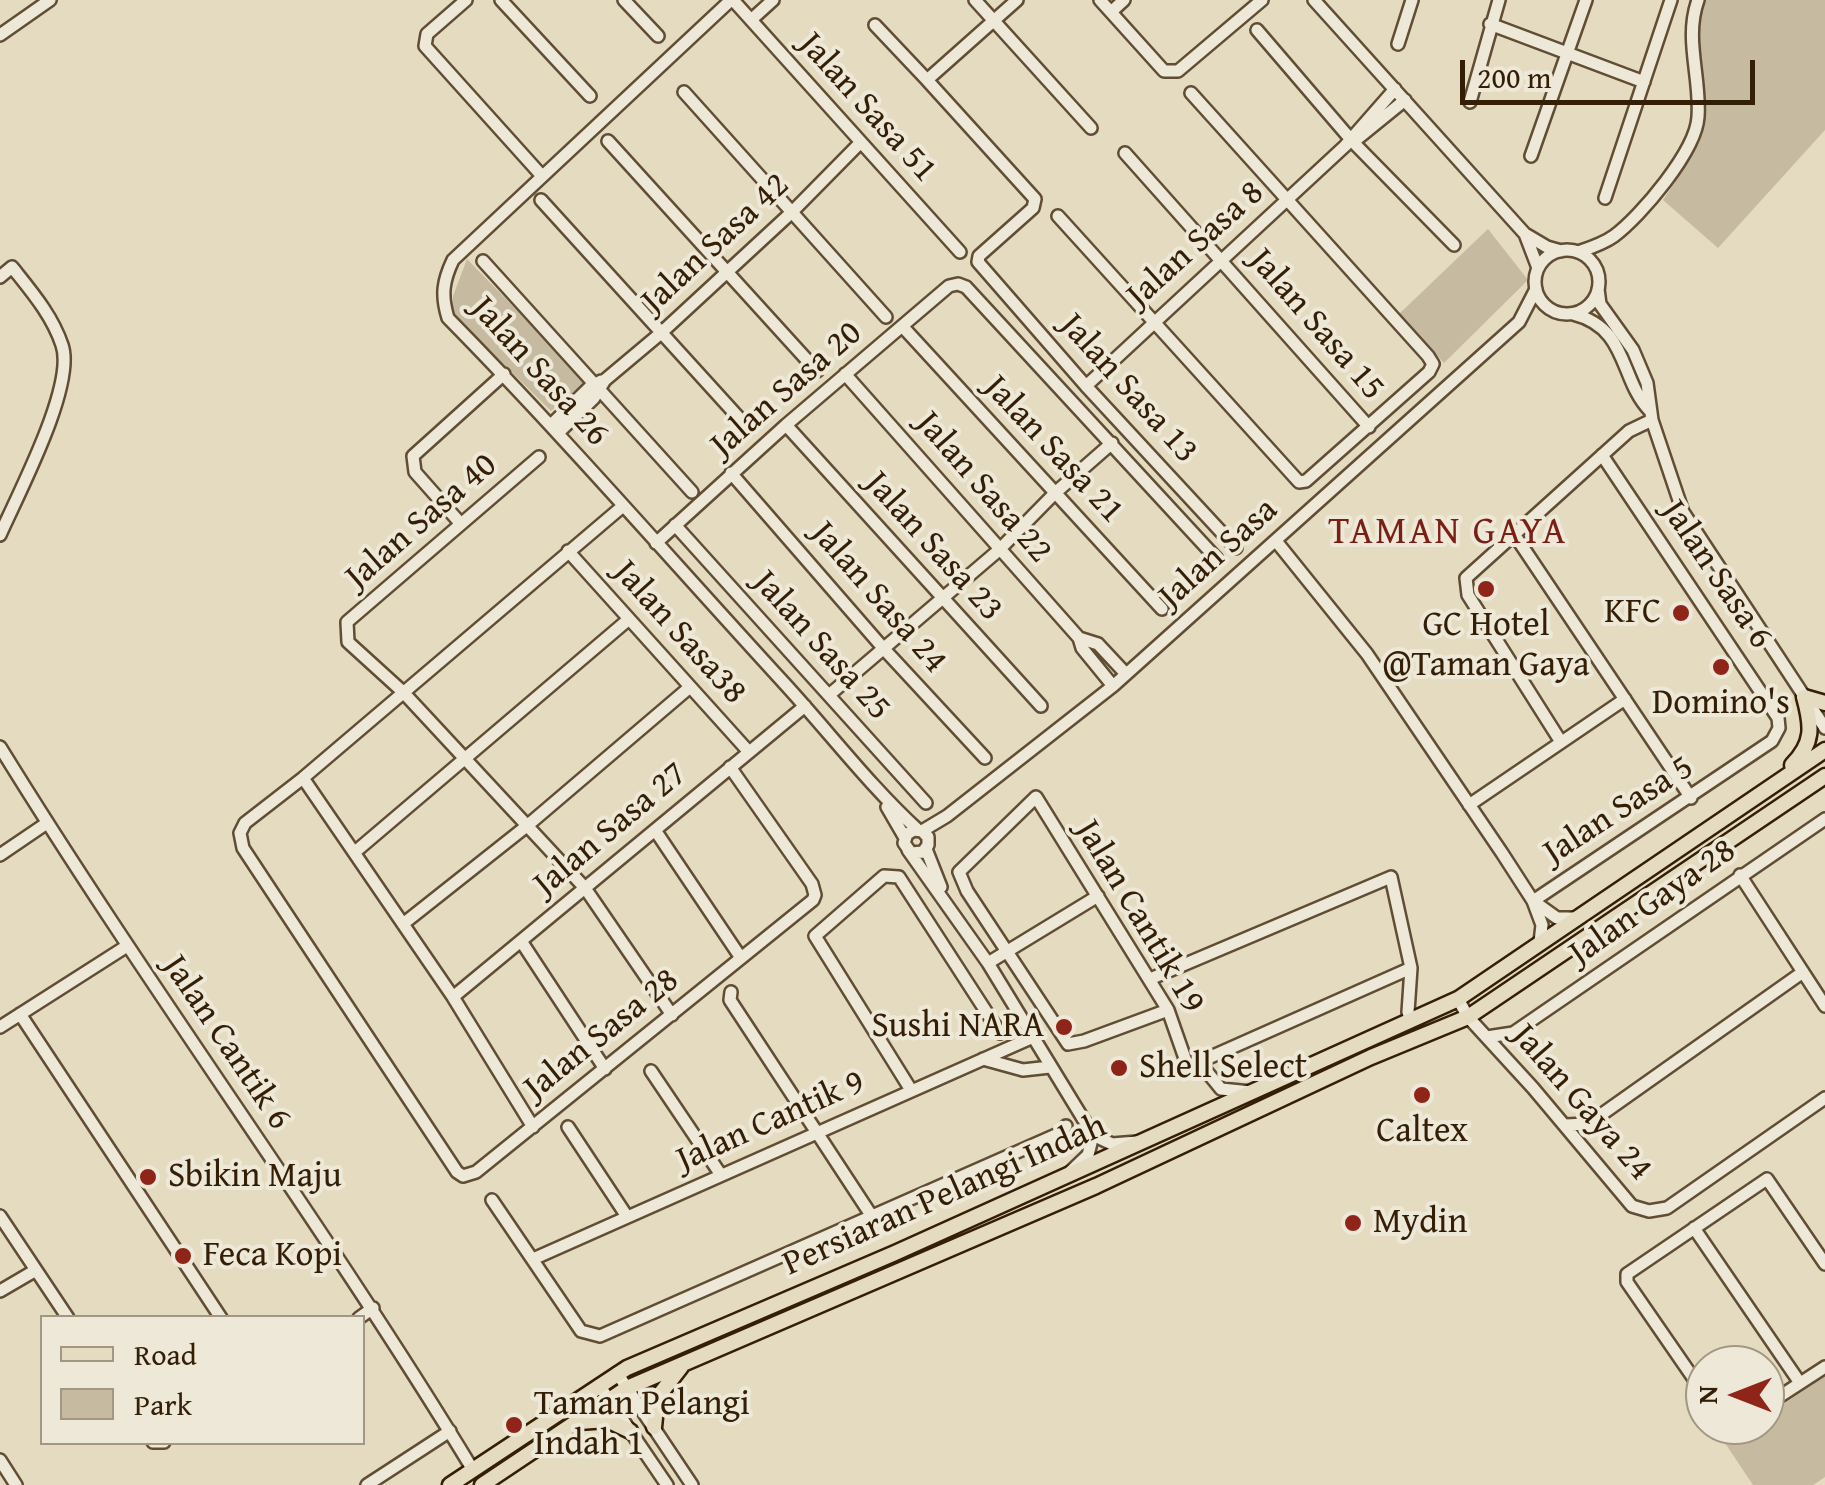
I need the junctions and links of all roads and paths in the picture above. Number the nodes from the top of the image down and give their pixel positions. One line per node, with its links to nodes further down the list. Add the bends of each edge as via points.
1 (50, 0): 24 (street)
2 (466, 0): 42 (street, via 428,34 425,46)
3 (501, 0): 33 (street)
4 (624, 0): 25 (street)
5 (732, 0): 19 (street, Jalan Sasa 51); 42 (street, Jalan Sasa 26)
6 (773, 0): 19 (street)
7 (974, 0): 20 (street)
8 (1017, 0): 20 (street)
9 (1100, 0): 18 (street)
10 (1124, 0): 18 (street)
11 (1262, 0): 18 (street, via 1178,72 1164,71)
12 (1314, 0): 30 (street)
13 (1412, 0): 26 (street)
14 (1499, 0): 21 (street)
15 (1586, 0): 27 (street)
16 (1671, 0): 29 (street)
17 (1698, 0): 49 (street, via 1691,29 1696,131 1645,206)
18 (1111, 12)
19 (751, 20): 38 (street, Jalan Sasa 51)
20 (993, 21): 28 (street); 36 (street)
21 (1490, 24): 27 (street); 35 (street)
22 (875, 25): 28 (street)
23 (1257, 30): 39 (street)
24 (0, 35)
25 (658, 36)
26 (1398, 44)
27 (1568, 53): 29 (street); 41 (street)
28 (927, 80): 73 (street, Jalan Sasa 13, via 1034,195 1033,208 980,256 981,266)
29 (1644, 82): 43 (street)
30 (1395, 90): 34 (street); 39 (street, Jalan Sasa 8)
31 (684, 92): 46 (street)
32 (1191, 93): 45 (street)
33 (590, 96)
34 (1404, 100): 39 (street, Jalan Sasa 8); 48 (street)
35 (1470, 102)
36 (1092, 128)
37 (608, 141): 57 (street)
38 (860, 143): 46 (street, Jalan Sasa 42); 52 (street, Jalan Sasa 51)
39 (1350, 143): 45 (street, Jalan Sasa 8); 50 (street)
40 (1125, 153): 54 (street, Jalan Sasa 15)
41 (1531, 156)
42 (542, 176): 70 (street, Jalan Sasa 26, via 453,260 444,278 448,318)
43 (1606, 198)
44 (541, 200): 68 (street)
45 (1286, 200): 54 (street, Jalan Sasa 8); 76 (street, via 1433,364)
46 (792, 212): 57 (street, Jalan Sasa 42); 64 (street)
47 (1058, 216): 65 (street)
48 (1525, 234): 51 (street); 56 (street)
49 (1610, 239): 53 (street); 58 (street)
50 (1454, 246)
51 (1561, 250): 53 (street); 56 (street)
52 (960, 252)
53 (1578, 252): 58 (street)
54 (1221, 258): 65 (street, Jalan Sasa 8); 76 (street, Jalan Sasa 15)
55 (483, 261): 72 (street)
56 (1538, 268): 61 (street)
57 (728, 269): 68 (street, Jalan Sasa 42); 69 (street)
58 (1598, 272): 60 (street)
59 (0, 277): 89 (street, via 12,267 64,348 64,379 53,412)
60 (1598, 288): 63 (street, via 1594,300); 74 (street, via 1600,304 1634,350)
61 (1536, 289): 62 (street); 66 (street, Jalan Sasa)
62 (1554, 312): 63 (street); 66 (street, Jalan Sasa)
63 (1573, 314): 74 (street, via 1588,318 1624,357)
64 (886, 317)
65 (1153, 321): 73 (street, Jalan Sasa 8); 76 (street, via 1299,482)
66 (1519, 322): 90 (street, Jalan Sasa)
67 (904, 327): 71 (street, Jalan Sasa 20); 79 (street, Jalan Sasa 20, via 949,286 966,287); 84 (street, Jalan Sasa 21)
68 (661, 333): 72 (street, Jalan Sasa 42); 78 (street)
69 (817, 371)
70 (504, 374): 77 (street, Jalan Sasa 26); 86 (street, via 413,456 414,472)
71 (845, 374): 75 (street, Jalan Sasa 20); 93 (street, Jalan Sasa 22)
72 (600, 384): 77 (street, Jalan Sasa 42, via 594,398); 83 (street)
73 (1086, 386): 92 (street, Jalan Sasa 13)
74 (1651, 415): 80 (street); 106 (street, via 1683,512)
75 (786, 424): 82 (street, Jalan Sasa 20); 96 (street, Jalan Sasa 23)
76 (1369, 427)
77 (555, 428): 85 (street, Jalan Sasa 26)
78 (749, 429)
79 (1112, 444): 84 (street); 95 (street)
80 (1602, 455): 88 (street); 111 (street, Jalan Sasa 6)
81 (539, 458): 86 (street, Jalan Sasa 40)
82 (732, 473): 87 (street, Jalan Sasa 20); 100 (street, Jalan Sasa 24)
83 (692, 492)
84 (1055, 493): 93 (street); 97 (street, Jalan Sasa 21)
85 (623, 506): 91 (street, Jalan Sasa 26); 94 (street)
86 (461, 524): 104 (street, Jalan Sasa 40, via 347,622 348,642)
87 (675, 525): 91 (street, Jalan Sasa 20); 105 (street, Jalan Sasa 25)
88 (1514, 534): 107 (street); 113 (street, via 1465,583)
89 (0, 535)
90 (1276, 541): 101 (street, Jalan Sasa); 128 (street, via 1367,654)
91 (656, 543): 109 (street, Jalan Sasa 26)
92 (1236, 548)
93 (1000, 550): 96 (street); 99 (street, Jalan Sasa 22)
94 (568, 552): 98 (street, Jalan Sasa38); 104 (street)
95 (1217, 559)
96 (940, 598): 100 (street); 110 (street, Jalan Sasa 23)
97 (1162, 609)
98 (629, 620): 102 (street, Jalan Sasa38); 118 (street)
99 (1079, 638): 101 (street, Jalan Sasa 22, via 1098,644); 103 (street, Jalan Sasa 22)
100 (884, 649): 105 (street); 117 (street, Jalan Sasa 24)
101 (1126, 674): 103 (street, Jalan Sasa)
102 (690, 686): 116 (street, Jalan Sasa38); 131 (street)
103 (1113, 686): 133 (street, Jalan Sasa)
104 (403, 692): 118 (street); 121 (street)
105 (829, 696): 127 (street, Jalan Sasa 25)
106 (1804, 697): 108 (main road); 112 (street); 122 (main road, via 1810,718 1805,752)
107 (1624, 699): 113 (street); 126 (street)
108 (1825, 704)
109 (804, 706): 116 (street, Jalan Sasa 27); 124 (street, Jalan Sasa 26)
110 (1041, 706)
111 (1779, 728): 126 (street, Jalan Sasa 5, via 1772,741)
112 (1825, 728)
113 (1561, 742): 128 (street)
114 (0, 747): 130 (street, Jalan Cantik 6)
115 (1825, 750): 122 (main road, Persiaran Pelangi Indah)
116 (749, 752): 119 (street, Jalan Sasa 27)
117 (985, 758)
118 (466, 759): 131 (street); 135 (street)
119 (730, 768): 132 (street, Jalan Sasa 27); 148 (street, Jalan Sasa 28, via 815,894)
120 (1825, 776): 125 (main road, Persiaran Pelangi Indah)
121 (303, 778): 135 (street, Jalan Sasa 28); 178 (street, via 246,823 240,834 244,848 456,1172 476,1172)
122 (1779, 778): 142 (main road, Persiaran Pelangi Indah)
123 (1825, 788): 125 (main road)
124 (880, 794): 133 (street, Jalan Sasa 26); 134 (street, Jalan Sasa 26)
125 (1798, 794): 160 (main road, Persiaran Pelangi Indah)
126 (1690, 798): 140 (street, Jalan Sasa 5)
127 (926, 803)
128 (1469, 804): 140 (street)
129 (1825, 820): 137 (street, Jalan Gaya 28)
130 (48, 824): 136 (street); 146 (street, Jalan Cantik 6)
131 (528, 826): 138 (street); 143 (street)
132 (654, 830): 138 (street, Jalan Sasa 27); 148 (street)
133 (924, 838): 134 (street, via 910,832); 134 (street, via 915,854); 141 (street)
134 (906, 844): 141 (street, Jalan Sasa 26)
135 (355, 852): 143 (street, Jalan Sasa 28)
136 (0, 855)
137 (1740, 875): 151 (street); 163 (street, Jalan Gaya 28)
138 (586, 888): 144 (street, Jalan Sasa 27); 159 (street)
139 (1098, 896): 147 (street); 147 (street, Jalan Cantik 19, via 1036,798 959,872); 152 (street, Jalan Cantik 19)
140 (1532, 901): 142 (street, via 1557,918); 145 (street, via 1542,926)
141 (948, 905): 149 (street)
142 (1575, 918): 145 (main road, Persiaran Pelangi Indah)
143 (404, 924): 154 (street, Jalan Sasa 28)
144 (521, 941): 154 (street, Jalan Sasa 27); 171 (street)
145 (1540, 942): 155 (main road, Persiaran Pelangi Indah)
146 (127, 946): 158 (street); 196 (street, Jalan Cantik 6)
147 (1006, 951): 149 (street); 157 (street, via 1068,1044)
148 (741, 958): 159 (street, Jalan Sasa 28)
149 (988, 964): 166 (street)
150 (1411, 968): 152 (street, via 1391,877); 161 (street); 169 (street)
151 (1803, 972): 156 (street); 176 (street)
152 (1150, 979): 157 (street, Jalan Cantik 19)
153 (730, 992): 181 (street)
154 (454, 997): 178 (street, Jalan Sasa 28)
155 (1458, 999): 160 (street, Jalan Gaya 24); 161 (main road, Persiaran Pelangi Indah)
156 (1825, 1006)
157 (1168, 1010): 169 (street, Jalan Cantik 19)
158 (20, 1014): 162 (street); 198 (street)
159 (672, 1015): 171 (street, Jalan Sasa 28)
160 (1468, 1017): 165 (street, Jalan Gaya 24); 200 (main road, Persiaran Pelangi Indah)
161 (1411, 1020): 174 (main road, Persiaran Pelangi Indah)
162 (0, 1027)
163 (1512, 1032): 165 (street, Jalan Gaya 28); 167 (street)
164 (1000, 1033): 173 (street, via 899,877 884,876 818,930 816,942)
165 (1487, 1037): 167 (street, Jalan Gaya 24)
166 (1032, 1038): 168 (street, Jalan Cantik 9); 170 (street)
167 (1504, 1054): 177 (street, Jalan Gaya 24)
168 (983, 1059): 170 (street, via 1024,1070); 173 (street, Jalan Cantik 9)
169 (1194, 1064): 174 (street, via 1220,1090)
170 (1050, 1066): 182 (street)
171 (605, 1069): 178 (street, Jalan Sasa 28)
172 (652, 1071): 185 (street)
173 (911, 1090): 181 (street, Jalan Cantik 9)
174 (1251, 1092): 183 (main road, Persiaran Pelangi Indah)
175 (1825, 1098): 184 (street, Jalan Gaya 24, via 1666,1208 1632,1206)
176 (1588, 1124): 177 (street); 184 (street)
177 (1565, 1125): 184 (street, Jalan Gaya 24)
178 (534, 1126)
179 (1066, 1126): 188 (street)
180 (568, 1127): 190 (street)
181 (819, 1133): 185 (street, Jalan Cantik 9); 188 (street)
182 (1093, 1135): 183 (street, via 1112,1144); 186 (street, via 1088,1155)
183 (1142, 1142): 186 (main road, Persiaran Pelangi Indah)
184 (1580, 1142)
185 (722, 1175): 190 (street, Jalan Cantik 9)
186 (1063, 1178): 203 (main road, Persiaran Pelangi Indah)
187 (492, 1200): 192 (street)
188 (871, 1215): 192 (street, via 600,1336 581,1331)
189 (0, 1216): 194 (street)
190 (626, 1216): 192 (street, Jalan Cantik 9)
191 (1694, 1228): 193 (street, via 1767,1179); 201 (street, via 1626,1280); 204 (street)
192 (534, 1259)
193 (1825, 1264)
194 (36, 1270): 195 (street); 197 (street)
195 (0, 1291)
196 (373, 1308): 199 (street); 211 (street, Jalan Cantik 6)
197 (66, 1315)
198 (219, 1315)
199 (363, 1315)
200 (681, 1366): 206 (main road, Persiaran Pelangi Indah); 210 (main road, via 657,1398)
201 (1685, 1366)
202 (1825, 1367): 204 (street)
203 (617, 1373): 205 (main road, Persiaran Pelangi Indah); 206 (street)
204 (1800, 1383): 207 (street)
205 (599, 1384): 208 (street); 214 (main road, Persiaran Pelangi Indah)
206 (627, 1388): 208 (main road, Persiaran Pelangi Indah); 210 (street)
207 (1785, 1393)
208 (608, 1399): 209 (main road, Persiaran Pelangi Indah); 212 (street)
209 (575, 1422): 212 (main road, via 607,1420); 215 (main road, Persiaran Pelangi Indah)
210 (654, 1428): 220 (street)
211 (450, 1431): 214 (street, Jalan Cantik 6); 217 (street)
212 (630, 1431): 219 (street)
213 (0, 1460): 216 (street)
214 (473, 1470): 215 (main road); 218 (main road, Persiaran Pelangi Indah)
215 (487, 1482)
216 (16, 1485)
217 (368, 1485)
218 (450, 1485)
219 (667, 1485)
220 (692, 1485)

